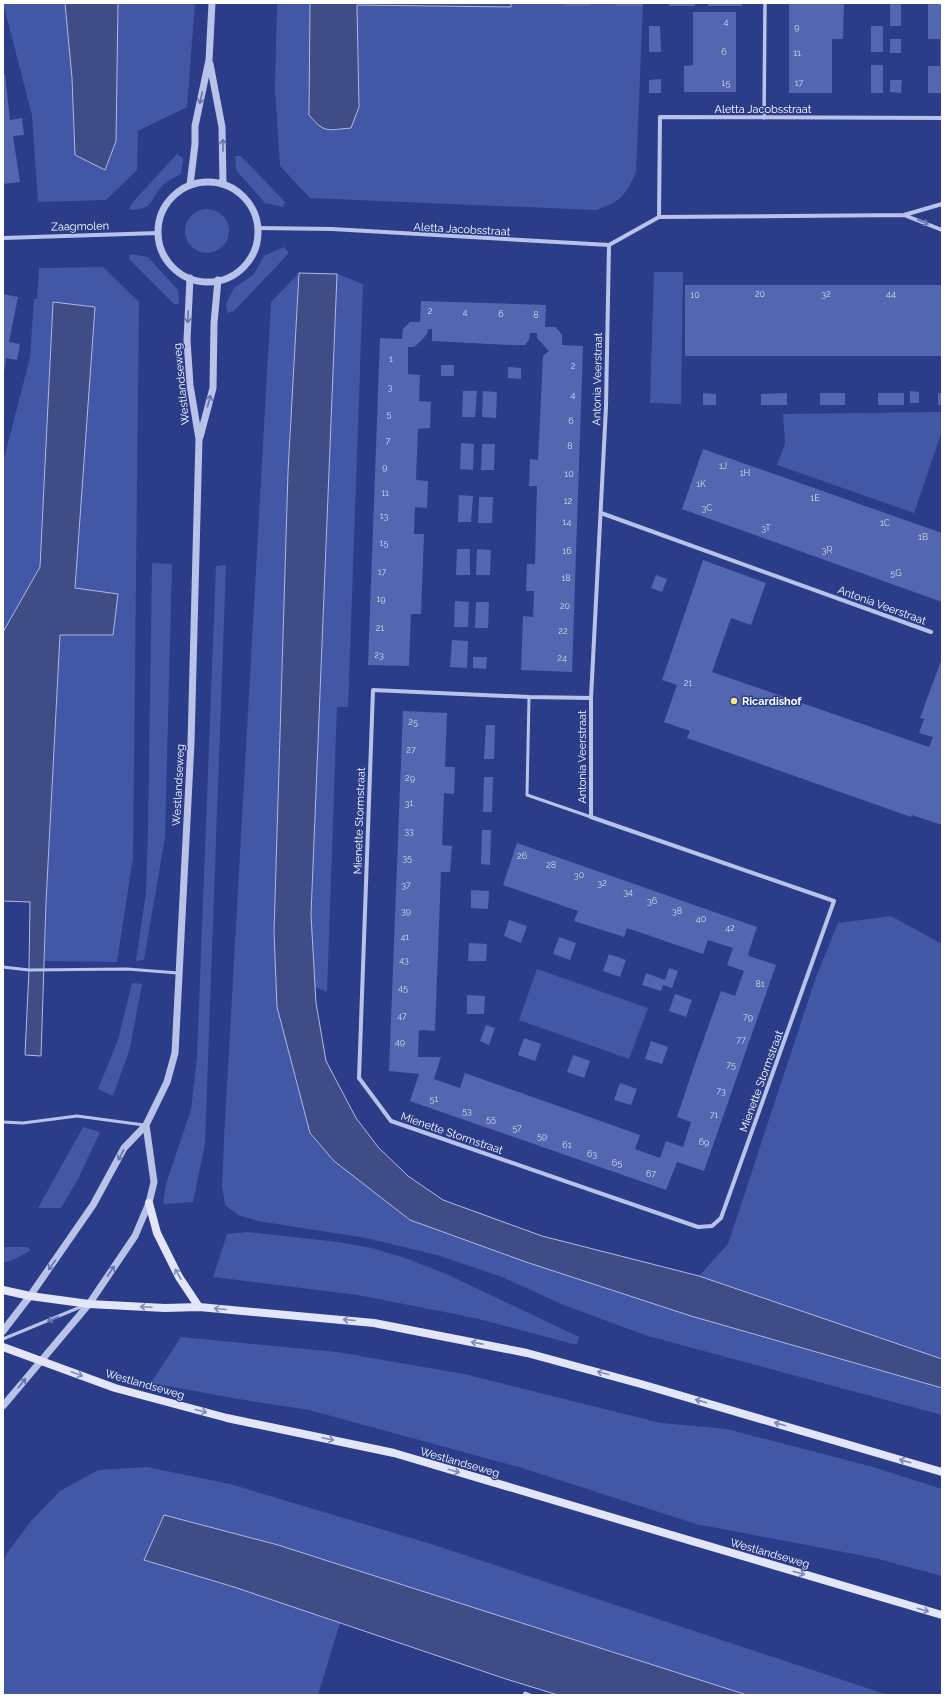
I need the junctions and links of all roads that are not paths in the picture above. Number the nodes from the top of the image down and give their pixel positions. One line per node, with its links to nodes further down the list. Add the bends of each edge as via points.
1 (212, 3): 3 (street)
2 (765, 3): 4 (street)
3 (209, 60): 6 (street, one-way to 3, via 222,127); 7 (street, one-way to 7, via 195,126)
4 (764, 118): 5 (street, Aletta Jacobsstraat); 10 (street, Aletta Jacobsstraat, via 660,118)
5 (942, 118)
6 (222, 184): 7 (street, via 201,182); 11 (street, via 238,192 250,205)
7 (190, 185): 13 (street, via 177,192 167,204 160,217)
8 (942, 204): 9 (street)
9 (904, 215): 10 (street); 12 (street, one-way to 12)
10 (659, 217): 15 (street)
11 (257, 228): 15 (street, Aletta Jacobsstraat, via 332,229); 17 (street, via 252,255 243,267 232,275)
12 (942, 230)
13 (158, 232): 14 (street, Zaagmolen); 16 (street, via 164,255 179,273)
14 (3, 238)
15 (609, 245): 19 (street, Antonia Veerstraat)
16 (190, 278): 17 (street); 18 (street, Westlandseweg, one-way to 18, via 187,340 190,386)
17 (218, 280): 18 (street, Westlandseweg, one-way to 17, via 213,388 214,322)
18 (199, 439): 26 (street, Westlandseweg, via 191,743)
19 (601, 513): 20 (street, Antonia Veerstraat); 22 (street, Antonia Veerstraat)
20 (931, 632)
21 (530, 697): 22 (street, Mienette Stormstraat); 23 (lane, via 527,795); 24 (street, Mienette Stormstraat, via 373,690 359,1078 392,1121 698,1227 712,1226 722,1218)
22 (592, 698): 23 (street, Antonia Veerstraat)
23 (591, 817): 24 (street, Antonia Veerstraat)
24 (834, 901)
25 (3, 967): 26 (lane, via 29,970 127,969)
26 (180, 974): 28 (street, Westlandseweg, via 175,1053 167,1082)
27 (3, 1122): 28 (lane, via 23,1123 78,1116)
28 (146, 1125): 29 (street, via 154,1182); 31 (street, Westlandseweg, one-way to 31, via 124,1148 94,1205)
29 (149, 1203): 32 (street, one-way to 29, via 135,1236); 33 (main road, one-way to 29, via 179,1277 157,1233)
30 (3, 1290): 31 (main road)
31 (30, 1296): 32 (main road); 34 (street, Westlandseweg)
32 (89, 1304): 33 (main road, one-way to 32); 35 (lane, one-way to 35); 37 (street)
33 (199, 1307): 39 (main road, one-way to 33, via 527,1353 374,1323)
34 (3, 1331)
35 (3, 1339)
36 (3, 1346): 37 (main road, Westlandseweg)
37 (40, 1360): 38 (street, one-way to 37); 40 (main road, Westlandseweg, one-way to 40, via 115,1388 227,1418 394,1454)
38 (3, 1406)
39 (942, 1472)
40 (942, 1615)
41 (524, 1695): 42 (lane)
42 (530, 1695)

